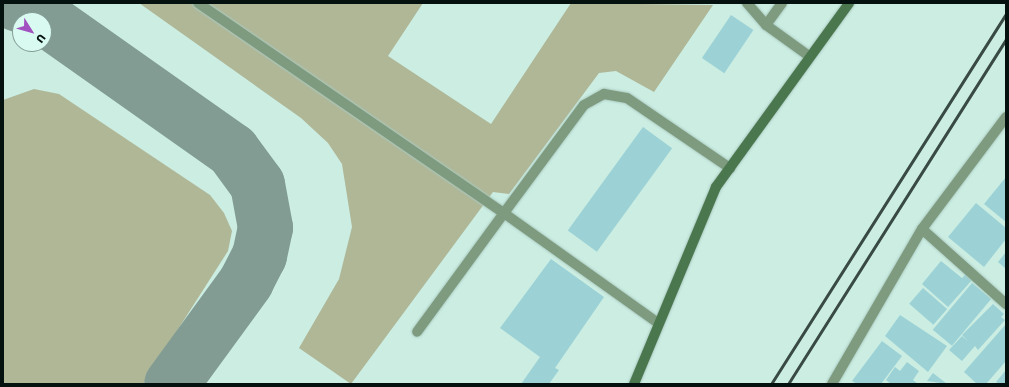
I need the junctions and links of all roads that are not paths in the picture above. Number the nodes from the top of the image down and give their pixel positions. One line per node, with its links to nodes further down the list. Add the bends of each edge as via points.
1 (198, 3): 9 (street)
2 (747, 3): 5 (street)
3 (782, 3): 5 (street)
4 (849, 3): 6 (street)
5 (766, 25): 6 (street)
6 (809, 56): 8 (street)
7 (1006, 117): 10 (street)
8 (730, 168): 9 (street, via 627,98 604,94 584,105); 12 (street, via 716,187)
9 (504, 213): 12 (street); 13 (street)
10 (922, 229): 11 (street); 15 (street)
11 (1006, 304)
12 (658, 323): 14 (street)
13 (417, 332)
14 (634, 384)
15 (832, 384)

